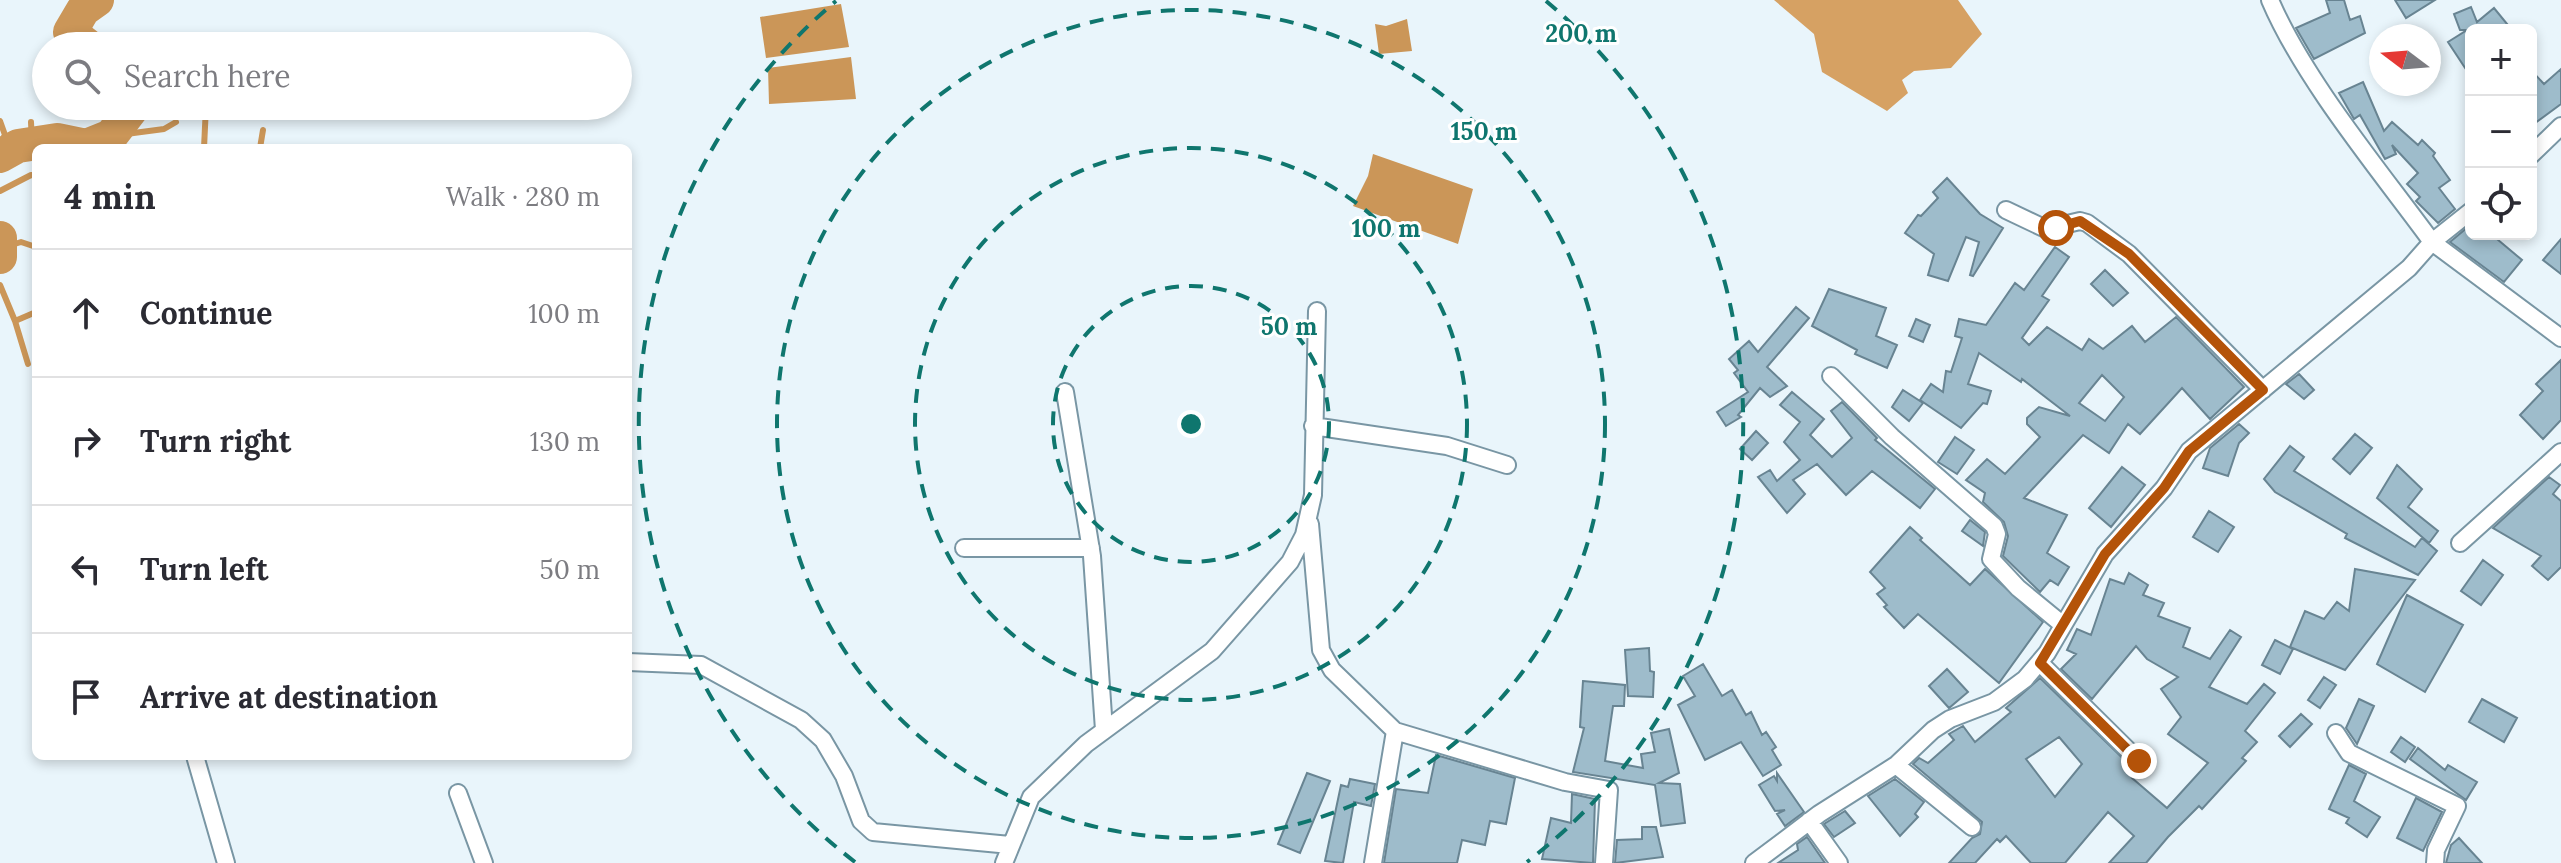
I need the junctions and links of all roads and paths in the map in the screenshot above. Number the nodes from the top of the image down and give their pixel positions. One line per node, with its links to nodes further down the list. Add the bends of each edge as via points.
1 (2270, 0): 6 (street, via 2316,79)
2 (2561, 126): 3 (street)
3 (2537, 149)
4 (2006, 210): 10 (street, via 2046,229 2087,223 2129,254)
5 (2465, 216): 6 (street)
6 (2432, 242): 8 (street); 10 (street, via 2409,268)
7 (1317, 311): 12 (street)
8 (2561, 336)
9 (1831, 376): 19 (street, via 1994,526 1991,559)
10 (2263, 390): 19 (street, via 2189,451 2164,488 2105,554)
11 (1065, 392): 18 (street)
12 (1313, 426): 14 (street, via 1447,446); 15 (street)
13 (2561, 452): 16 (street)
14 (1507, 465)
15 (1309, 517): 22 (street, via 1290,562 1212,651); 23 (street, via 1321,650 1332,670)
16 (2460, 543)
17 (964, 548): 18 (street)
18 (1091, 548): 22 (street)
19 (2063, 625): 21 (street)
20 (632, 662): 31 (street, via 701,665 801,720 823,740 861,821 873,832)
21 (2040, 663): 26 (street); 27 (street, via 1994,702 1933,730)
22 (1104, 730): 31 (street, via 1031,797)
23 (1395, 731): 35 (street); 36 (street, via 1609,790)
24 (2336, 733): 39 (street, via 2349,753 2457,806)
25 (196, 760): 32 (street)
26 (2139, 761)
27 (1896, 765): 29 (street); 30 (street)
28 (458, 793): 33 (street)
29 (1809, 821): 37 (street); 38 (street)
30 (1972, 827)
31 (1010, 845): 34 (street)
32 (226, 863)
33 (484, 863)
34 (1004, 863)
35 (1373, 863)
36 (1604, 863)
37 (1754, 863)
38 (1839, 863)
39 (2435, 863)

